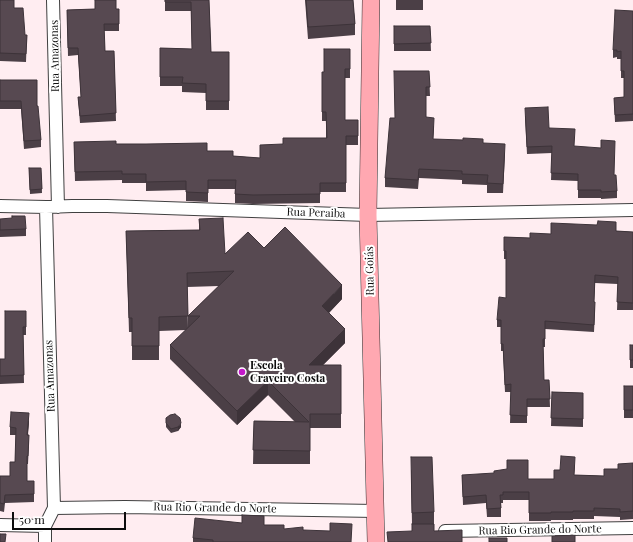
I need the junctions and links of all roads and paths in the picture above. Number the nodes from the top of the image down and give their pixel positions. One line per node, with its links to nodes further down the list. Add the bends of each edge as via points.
1 (53, 0): 5 (street, Rua Amazonas)
2 (371, 0): 7 (street, Rua Goiás)
3 (0, 206): 4 (street, Rua Peraiba)
4 (46, 207): 5 (street, Rua Peraiba); 8 (street, Rua Amazonas)
5 (58, 207): 7 (street, Rua Peraiba, via 107,206)
6 (633, 210): 7 (street, Rua Peraiba)
7 (368, 215): 9 (street, Rua Goiás)
8 (54, 508): 9 (street, Rua Rio Grande do Norte); 11 (street, Rua Amazonas)
9 (376, 510): 14 (street, Rua Goiás)
10 (0, 525): 11 (street)
11 (45, 526): 15 (street, Rua Amazonas)
12 (633, 528): 13 (street, Rua Rio Grande do Norte)
13 (430, 532)
14 (379, 536)
15 (45, 542)

